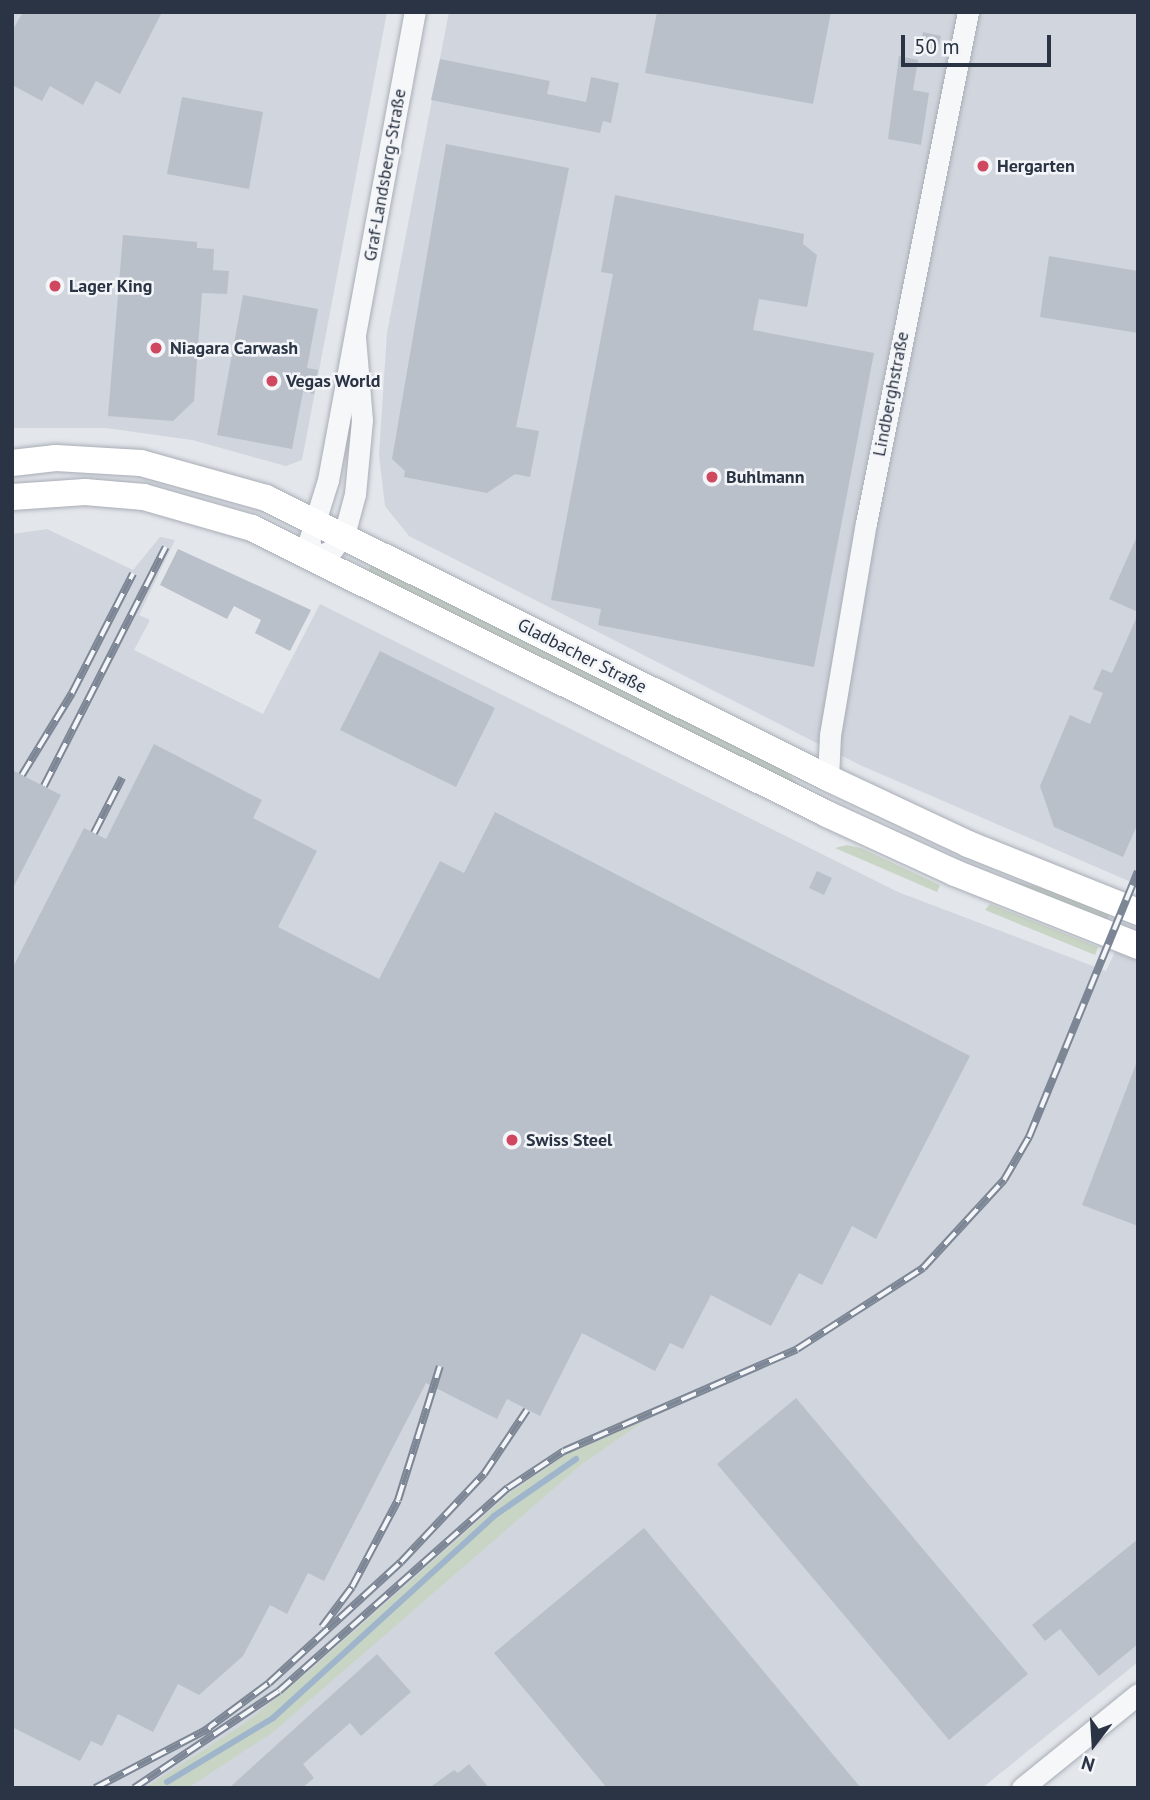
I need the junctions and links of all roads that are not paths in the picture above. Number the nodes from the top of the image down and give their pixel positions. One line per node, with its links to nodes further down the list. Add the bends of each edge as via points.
1 (415, 12): 3 (street, Graf-Landsberg-Straße)
2 (968, 12): 9 (street, Lindberghstraße, via 866,523 830,736)
3 (355, 338): 6 (street, Graf-Landsberg-Straße, via 328,481); 7 (street, Graf-Landsberg-Straße, via 362,420 355,494)
4 (12, 463): 6 (main road, Gladbacher Straße, via 56,458 141,463 221,482)
5 (12, 497): 8 (main road, Gladbacher Straße, via 85,492 144,497 242,524)
6 (313, 520): 7 (main road, Gladbacher Straße); 8 (street, Graf-Landsberg-Straße, via 309,541)
7 (344, 535): 8 (street, via 332,550); 9 (main road, Gladbacher Straße)
8 (314, 558): 10 (main road, Gladbacher Straße)
9 (828, 778): 10 (main road); 11 (main road, Gladbacher Straße, via 968,845)
10 (827, 814): 12 (main road, Gladbacher Straße, via 955,873)
11 (1138, 912)
12 (1138, 946)
13 (1138, 1694): 14 (street)
14 (1022, 1788)

